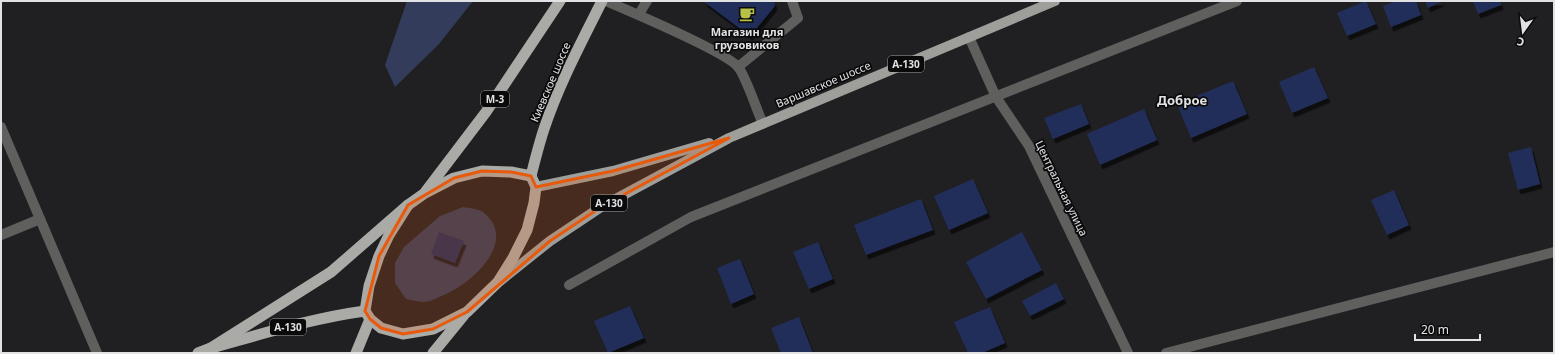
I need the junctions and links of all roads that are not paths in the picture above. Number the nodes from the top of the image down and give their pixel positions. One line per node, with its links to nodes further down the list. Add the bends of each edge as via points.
1 (560, 1): 17 (highway, М-3, via 486,112)
2 (602, 1): 15 (highway, Киевское шоссе, via 557,95)
3 (606, 1): 8 (street)
4 (647, 1): 8 (street)
5 (792, 1): 10 (street, via 798,18)
6 (1054, 1): 9 (main road, Варшавское шоссе / А-130)
7 (1236, 1): 11 (street)
8 (639, 14): 10 (street, via 723,56)
9 (969, 37): 11 (street, Центральная улица); 12 (main road, Варшавское шоссе / А-130)
10 (738, 67): 12 (street)
11 (996, 98): 23 (street, via 691,217); 31 (street, Центральная улица, via 1029,146)
12 (760, 125): 14 (main road, А-130)
13 (1, 127): 19 (street)
14 (729, 138): 16 (main road, А-130, via 613,171); 22 (main road, А-130, via 601,207 550,241)
15 (531, 176): 16 (highway); 17 (highway, via 482,171 454,178)
16 (536, 186): 22 (highway, via 527,230)
17 (425, 193): 18 (highway, М-3)
18 (408, 205): 25 (highway, М-3, via 379,256 369,286); 26 (highway, А-130, via 331,272)
19 (40, 219): 20 (street); 27 (street)
20 (1, 235)
21 (1554, 252): 32 (street)
22 (498, 282): 24 (highway)
23 (569, 285)
24 (467, 312): 25 (highway, via 433,329 403,334 382,328); 30 (highway)
25 (368, 315): 26 (highway, А-130, via 341,314); 29 (highway, М-3)
26 (210, 348): 28 (highway, А-130)
27 (97, 353)
28 (198, 353)
29 (356, 353)
30 (433, 353)
31 (1128, 353)
32 (1166, 353)

